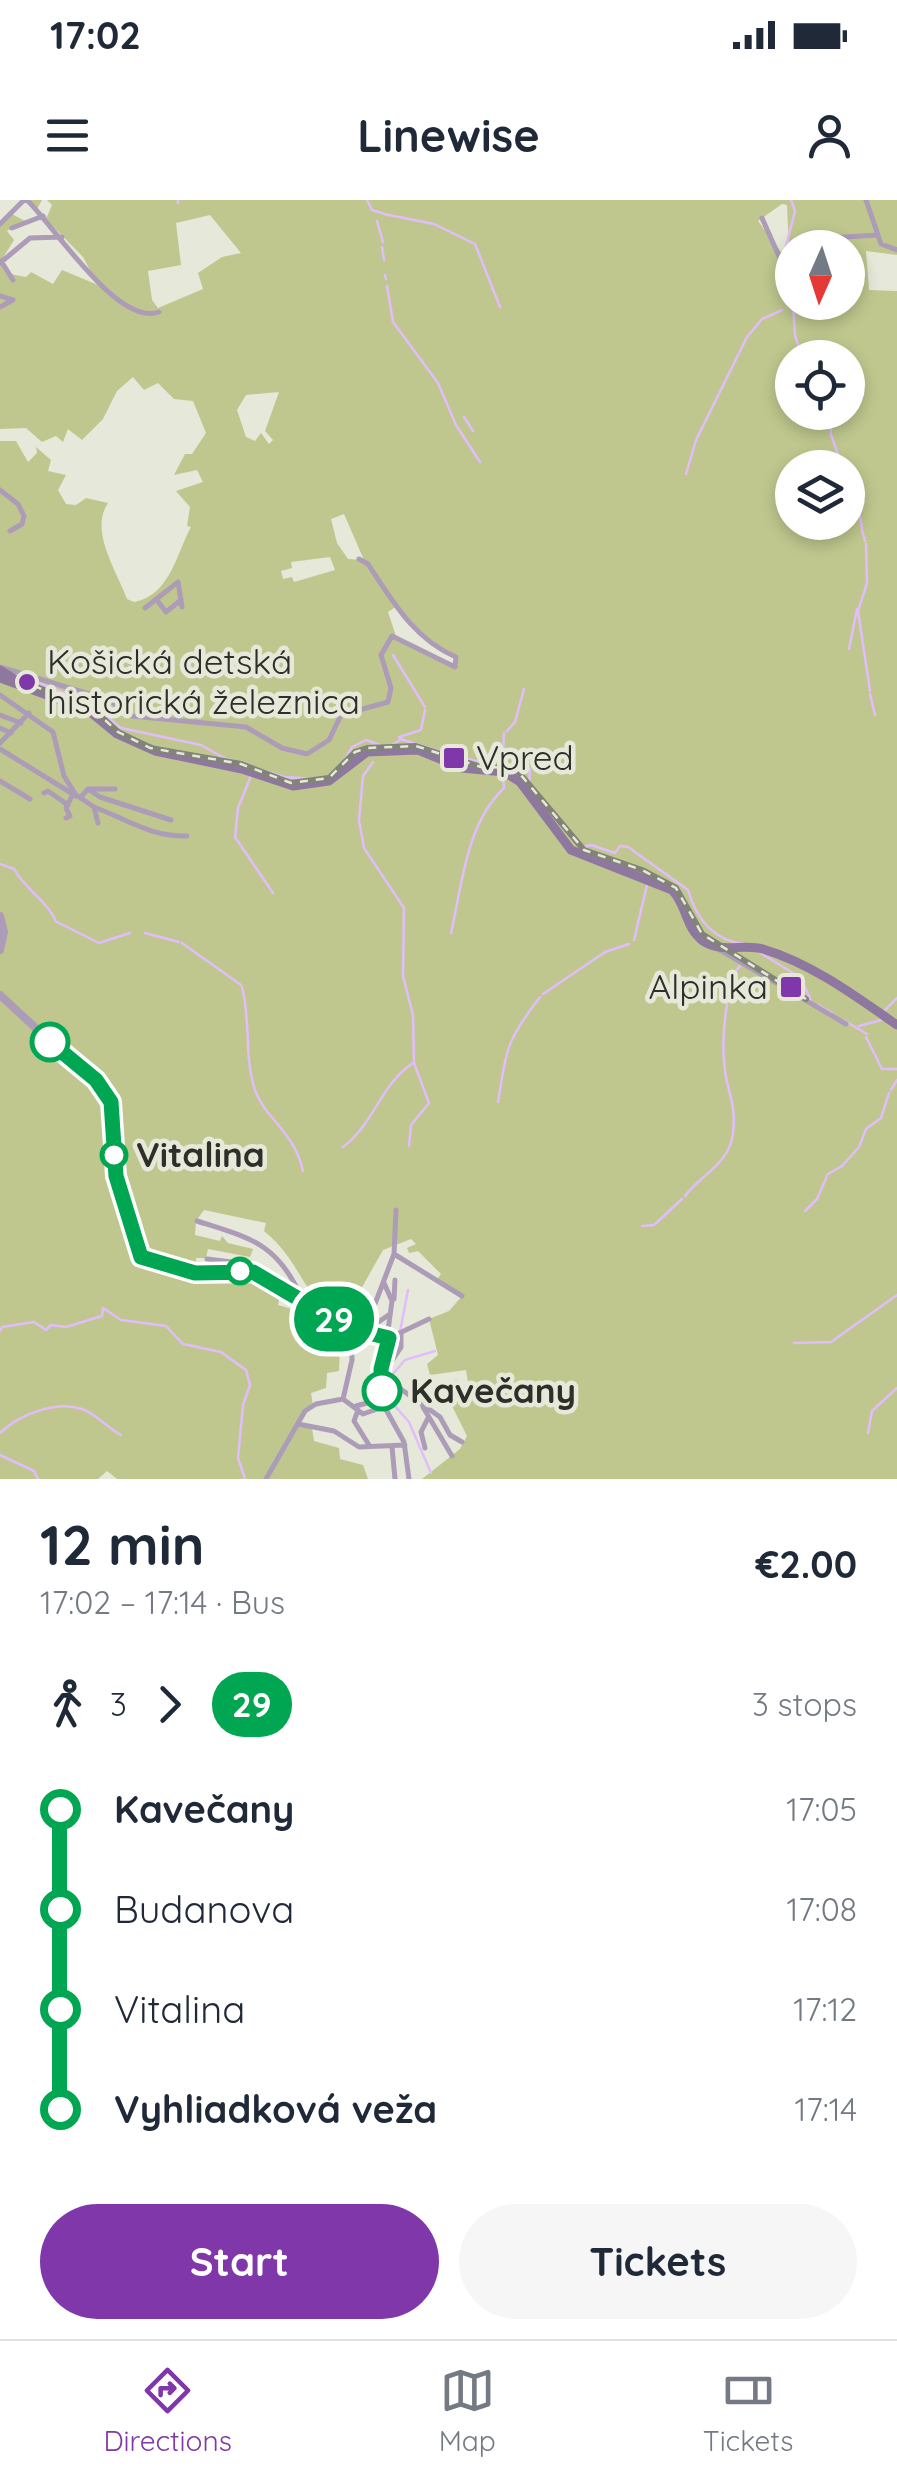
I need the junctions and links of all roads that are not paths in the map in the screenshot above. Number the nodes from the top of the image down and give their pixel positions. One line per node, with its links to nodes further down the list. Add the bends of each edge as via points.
1 (25, 200): 3 (street); 5 (street)
2 (866, 200): 7 (street)
3 (43, 216): 6 (street); 8 (street)
4 (762, 218): 7 (street, via 781,264 813,233)
5 (0, 224)
6 (12, 228)
7 (878, 235): 9 (street)
8 (62, 237): 10 (street, via 33,237); 16 (street, via 114,298 146,314)
9 (897, 250)
10 (11, 252): 11 (street); 12 (street)
11 (0, 261): 13 (street)
12 (11, 265)
13 (13, 280)
14 (0, 296): 15 (street, via 13,300)
15 (0, 307)
16 (158, 312)
17 (0, 490): 18 (street, via 24,516)
18 (10, 531)
19 (359, 559): 22 (street, via 418,634 458,660 450,666 394,635 383,648 391,688 387,703 341,716 329,740 307,754 246,727 132,716 109,700)
20 (156, 599): 20 (street, via 166,612 182,603 178,582); 21 (street)
21 (145, 608)
22 (0, 668): 24 (main road)
23 (0, 678): 24 (main road)
24 (20, 684): 47 (main road, via 91,712 155,752 295,786 330,781 367,752 418,750 468,770 507,774 567,847 669,888 694,933)
25 (0, 696): 26 (street)
26 (29, 713): 28 (street); 36 (street, via 54,734 60,766)
27 (0, 715): 28 (street)
28 (21, 724): 30 (street)
29 (0, 728): 30 (street)
30 (10, 733): 31 (street)
31 (1, 743): 36 (street)
32 (0, 781): 37 (street)
33 (88, 789): 34 (street); 36 (street); 39 (street)
34 (114, 789)
35 (44, 793): 38 (street)
36 (76, 796): 38 (street); 40 (street)
37 (30, 799)
38 (68, 805): 41 (street)
39 (128, 806): 42 (street); 43 (street)
40 (94, 807): 42 (street); 44 (street)
41 (66, 818)
42 (128, 818): 45 (street, via 150,832)
43 (171, 820)
44 (98, 823)
45 (187, 836)
46 (0, 916): 48 (street)
47 (719, 948): 50 (street); 51 (main road, via 769,951)
48 (0, 950)
49 (0, 995): 56 (street, via 108,1095 116,1176 141,1257 195,1273)
50 (846, 1024)
51 (897, 1025)
52 (396, 1210): 54 (street)
53 (197, 1221): 60 (street, via 257,1240 291,1274)
54 (394, 1254): 58 (street); 59 (street)
55 (207, 1259): 56 (street, via 248,1264)
56 (243, 1271): 60 (street)
57 (395, 1280): 61 (street)
58 (384, 1284): 61 (street); 65 (street, via 370,1318 360,1323)
59 (462, 1296)
60 (300, 1297): 64 (street)
61 (392, 1302): 62 (street)
62 (390, 1314): 65 (street); 67 (street)
63 (430, 1319): 66 (street)
64 (351, 1329): 65 (street); 70 (street)
65 (364, 1332): 67 (street)
66 (400, 1333): 67 (street); 68 (street, via 401,1347)
67 (388, 1338): 68 (street)
68 (382, 1375): 72 (street); 73 (street)
69 (438, 1395): 72 (street)
70 (343, 1399): 74 (street); 76 (street, via 312,1405)
71 (367, 1403): 74 (street)
72 (422, 1405): 75 (street); 78 (street)
73 (384, 1406): 74 (street, via 367,1414); 79 (street)
74 (357, 1408): 80 (street, via 354,1421)
75 (428, 1418): 77 (street); 77 (street, via 421,1432 425,1446)
76 (298, 1424): 80 (street, via 334,1431 360,1448); 83 (street)
77 (437, 1434): 82 (street)
78 (462, 1442)
79 (404, 1444): 81 (street); 85 (street)
80 (369, 1445): 81 (street)
81 (392, 1446): 84 (street)
82 (452, 1456)
83 (266, 1479)
84 (395, 1479)
85 (409, 1479)

